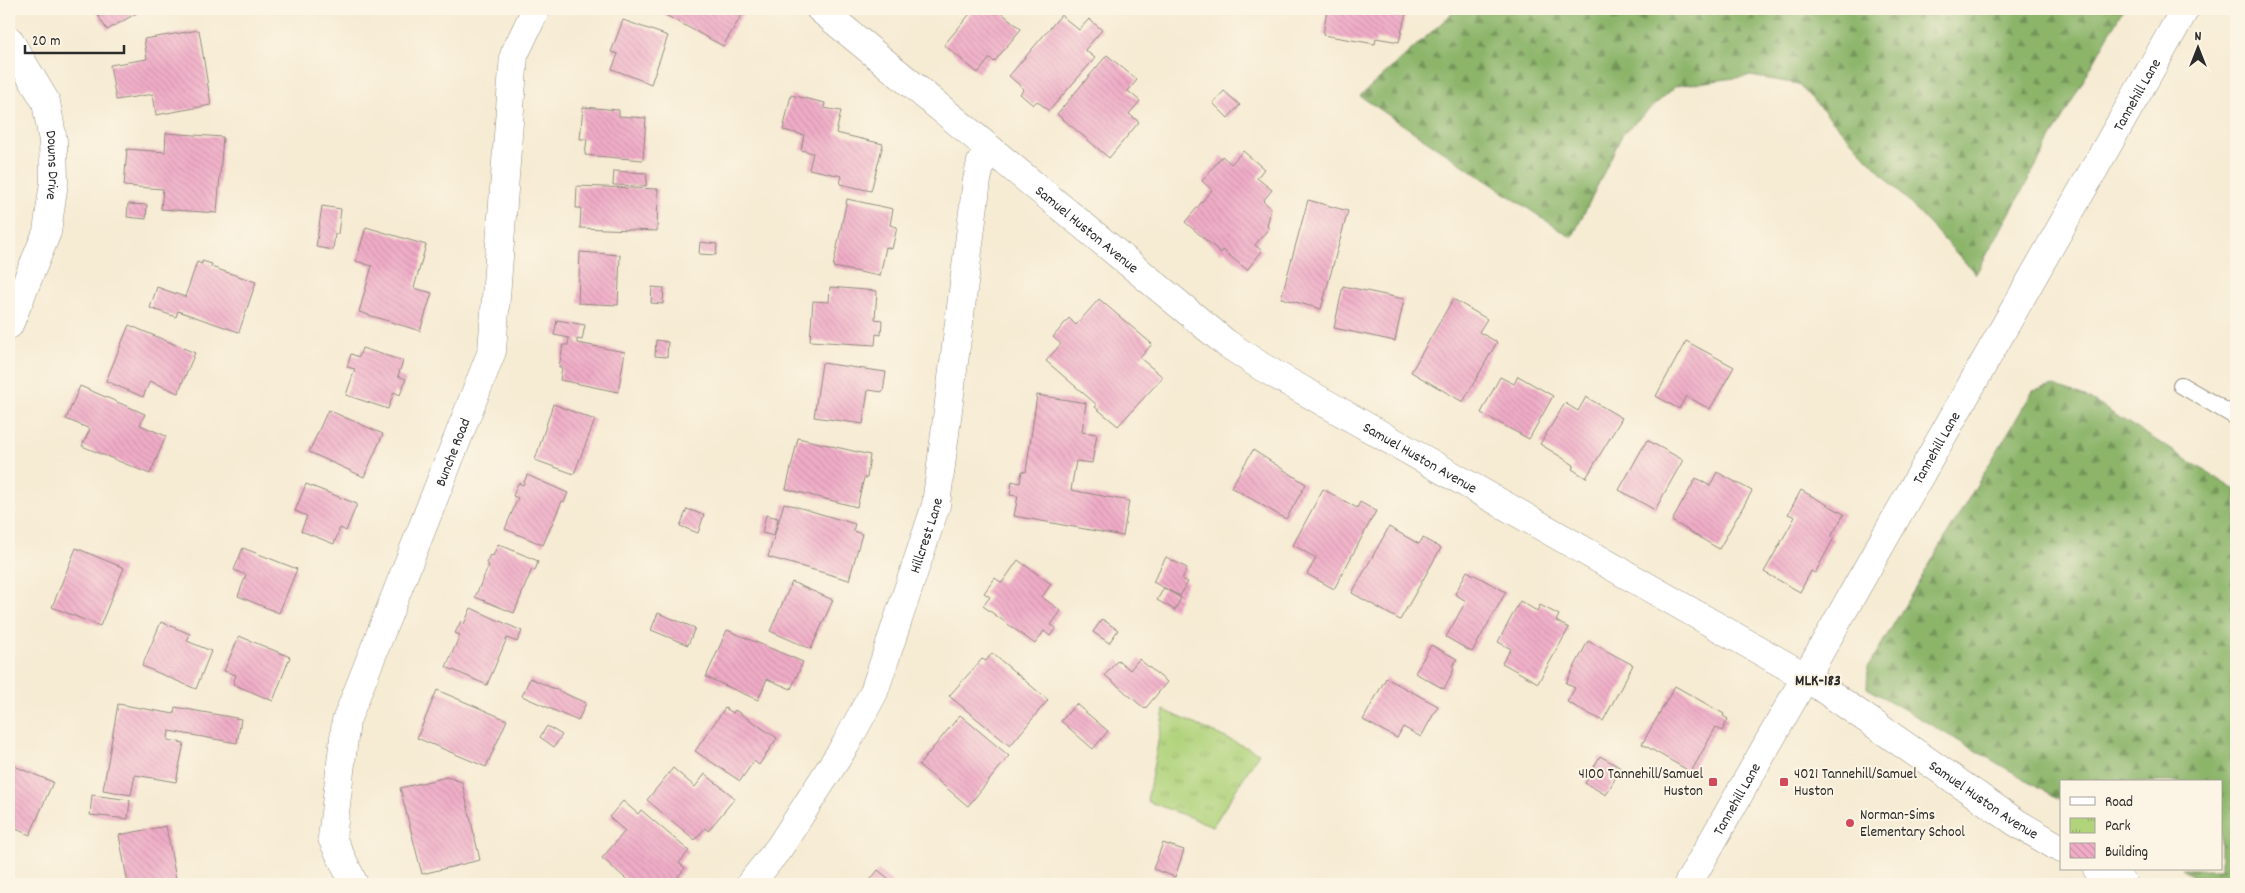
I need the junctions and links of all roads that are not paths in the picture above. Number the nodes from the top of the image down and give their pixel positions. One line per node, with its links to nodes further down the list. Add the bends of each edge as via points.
1 (536, 9): 12 (street, Bunche Road, via 514,55 492,351 346,721 332,838)
2 (820, 9): 5 (street, Samuel Huston Avenue)
3 (2185, 9): 9 (street, Tannehill Lane)
4 (9, 40): 6 (street, Downs Drive, via 46,102 53,142 54,182 47,232)
5 (990, 149): 9 (street, Samuel Huston Avenue, via 1187,312 1262,367); 13 (street, Hillcrest Lane, via 978,174 933,515 874,692 846,744 779,848)
6 (9, 325)
7 (2181, 385): 8 (lane)
8 (2236, 417)
9 (1806, 677): 10 (street, Samuel Huston Avenue, via 2017,823); 14 (street, Tannehill Lane)
10 (2060, 848)
11 (2099, 870): 15 (street)
12 (354, 884)
13 (750, 884)
14 (1688, 884)
15 (2123, 884)

